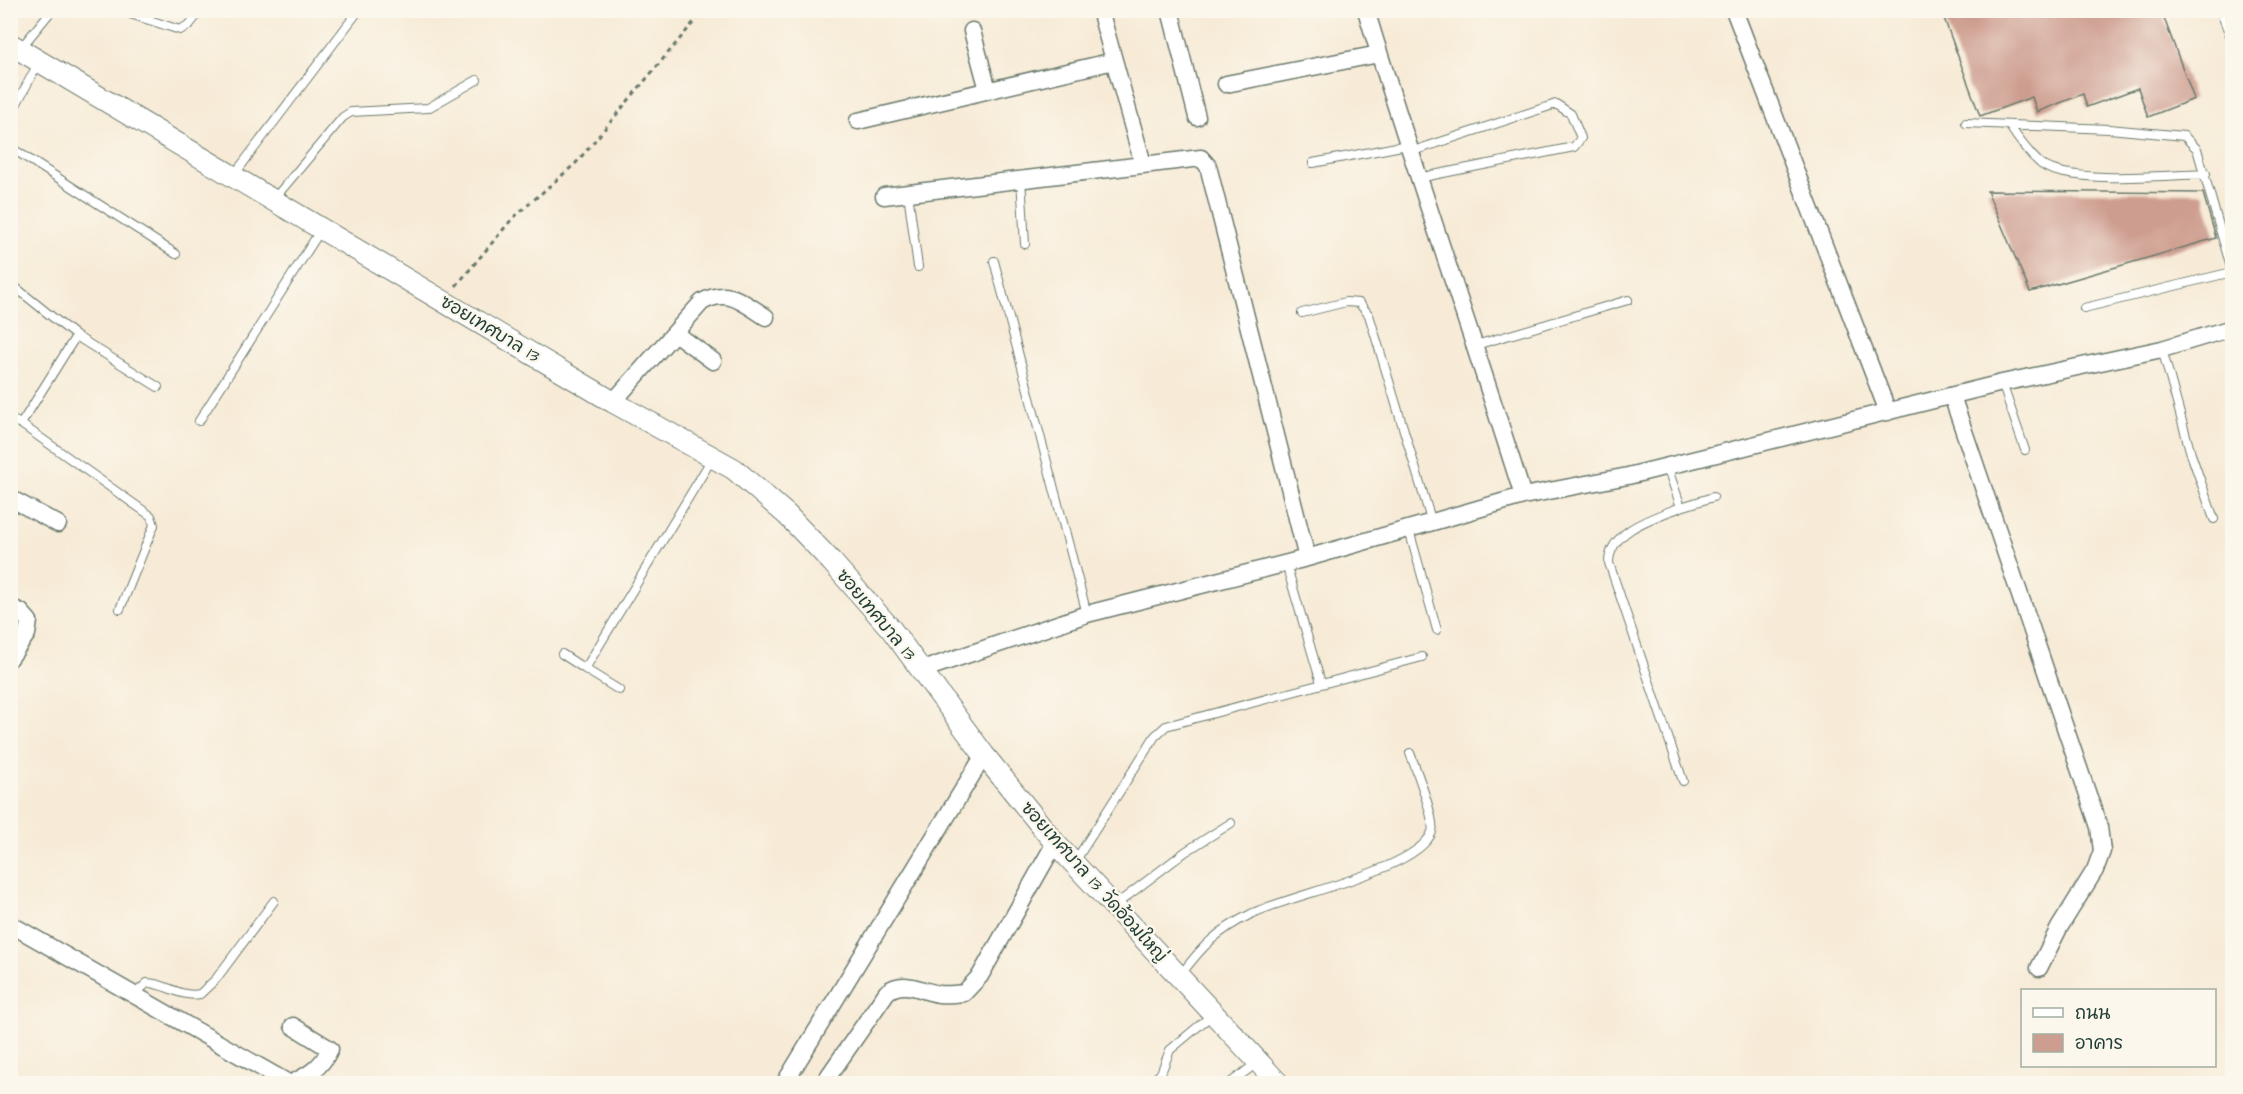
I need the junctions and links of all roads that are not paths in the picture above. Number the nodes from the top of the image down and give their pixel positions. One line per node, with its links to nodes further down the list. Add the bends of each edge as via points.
1 (52, 10): 13 (lane)
2 (118, 10): 3 (lane, via 180,30)
3 (201, 10)
4 (359, 10): 30 (lane)
5 (1100, 10): 16 (street)
6 (1170, 10): 21 (street)
7 (1366, 10): 14 (street)
8 (1734, 10): 57 (street)
9 (2222, 14): 10 (lane); 12 (lane)
10 (2232, 14)
11 (972, 31): 19 (street)
12 (2232, 40)
13 (15, 46): 15 (street, ซอยเทศบาล 13)
14 (1379, 54): 18 (street); 26 (street)
15 (40, 59): 20 (lane); 30 (street, ซอยเทศบาล 13)
16 (1114, 61): 19 (street); 28 (street)
17 (477, 80): 35 (lane, via 428,108 351,112)
18 (1226, 84)
19 (988, 90): 22 (street)
20 (10, 116)
21 (1197, 117)
22 (858, 121)
23 (1966, 123): 24 (lane)
24 (2009, 124): 29 (lane, via 2023,146 2043,165 2060,172 2095,176); 29 (lane, via 2184,136 2197,148)
25 (10, 147): 38 (lane)
26 (1408, 149): 27 (lane); 31 (street); 31 (lane, via 1556,104 1571,114 1581,138 1574,147)
27 (1313, 163)
28 (1143, 164): 32 (street); 72 (street, via 1201,158 1208,166)
29 (2206, 174): 41 (lane)
30 (234, 175): 35 (street, ซอยเทศบาล 13)
31 (1418, 178): 50 (street)
32 (1021, 179): 33 (street); 37 (lane)
33 (908, 194): 34 (street); 40 (lane)
34 (884, 196)
35 (273, 200): 36 (street, ซอยเทศบาล 13)
36 (322, 228): 56 (street, ซอยเทศบาล 13); 59 (lane)
37 (1025, 244)
38 (176, 254)
39 (994, 261): 76 (lane)
40 (918, 267)
41 (2232, 271): 44 (lane)
42 (10, 284): 49 (lane)
43 (1628, 300): 50 (lane)
44 (2084, 308)
45 (1302, 313): 69 (lane, via 1346,302 1359,303 1369,315)
46 (766, 317): 48 (street, via 731,296 715,295 702,302)
47 (2232, 328): 51 (street)
48 (675, 333): 52 (street); 56 (street)
49 (76, 336): 54 (lane); 60 (lane)
50 (1476, 345): 64 (street)
51 (2162, 349): 53 (street); 68 (lane)
52 (713, 362)
53 (2002, 383): 55 (street); 61 (lane)
54 (158, 387)
55 (1952, 396): 57 (street); 94 (street, via 2099,827 2102,851 2095,870)
56 (613, 402): 62 (street, ซอยเทศบาล 13)
57 (1888, 412): 63 (street)
58 (10, 418): 60 (lane)
59 (199, 421)
60 (21, 424): 75 (lane, via 151,516 154,525)
61 (2025, 450)
62 (713, 457): 81 (lane); 82 (street, ซอยเทศบาล 13, via 734,469 787,515 891,629)
63 (1667, 466): 64 (street); 67 (lane)
64 (1523, 496): 69 (street)
65 (1713, 496): 67 (lane)
66 (10, 498): 70 (street)
67 (1681, 507): 87 (lane, via 1633,527 1612,549 1609,563)
68 (2214, 519)
69 (1432, 523): 71 (street)
70 (58, 524)
71 (1409, 530): 72 (street); 77 (lane)
72 (1307, 558): 73 (street)
73 (1286, 564): 76 (street); 83 (lane)
74 (10, 607): 80 (street, via 29,621 27,634)
75 (120, 609)
76 (1087, 614): 82 (street)
77 (1437, 630)
78 (562, 654): 81 (lane)
79 (1422, 657): 83 (lane)
80 (10, 658)
81 (585, 669): 84 (lane)
82 (922, 670): 86 (street, ซอยเทศบาล 13 วัดอ้อมใหญ่)
83 (1321, 683): 90 (lane, via 1166,726 1155,736)
84 (619, 690)
85 (1410, 753): 95 (lane, via 1432,825 1428,838 1412,852 1377,870 1252,913 1205,943)
86 (984, 755): 89 (street, ซอยเทศบาล 13 วัดอ้อมใหญ่); 101 (street)
87 (1683, 781)
88 (1231, 823): 92 (lane)
89 (1055, 843): 90 (street, ซอยเทศบาล 13 วัดอ้อมใหญ่); 102 (street, via 981,976 964,993 941,995 895,986)
90 (1074, 863): 92 (street, ซอยเทศบาล 13 วัดอ้อมใหญ่)
91 (274, 901): 96 (lane, via 216,979 200,994 176,993 147,983)
92 (1114, 906): 95 (street, ซอยเทศบาล 13 วัดอ้อมใหญ่)
93 (10, 924): 96 (street)
94 (2039, 968)
95 (1179, 977): 97 (street, ซอยเทศบาล 13 วัดอ้อมใหญ่)
96 (135, 994): 100 (street)
97 (1213, 1013): 99 (street, ซอยเทศบาล 13 วัดอ้อมใหญ่); 103 (lane, via 1170,1050 1161,1074)
98 (293, 1026): 100 (street, via 330,1049 314,1072)
99 (1258, 1062): 104 (lane); 105 (street, ซอยเทศบาล 13 วัดอ้อมใหญ่)
100 (290, 1083)
101 (784, 1083)
102 (822, 1083)
103 (1149, 1083)
104 (1229, 1083)
105 (1279, 1083)

